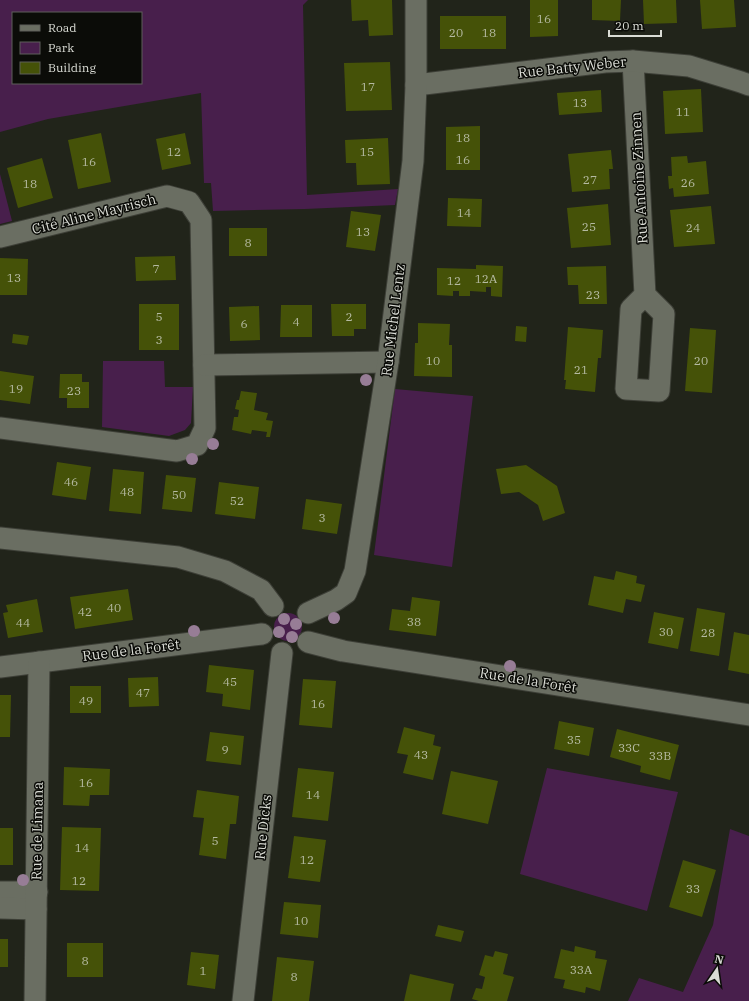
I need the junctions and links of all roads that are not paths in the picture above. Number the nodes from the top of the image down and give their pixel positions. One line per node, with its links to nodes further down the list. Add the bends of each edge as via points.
1 (416, 0): 3 (street, Rue Michel Lentz)
2 (633, 61): 3 (street, Rue Batty Weber, via 605,62); 4 (street, Rue Batty Weber, via 689,66); 6 (street, Rue Antoine Zinnen)
3 (416, 85): 7 (street, Rue Michel Lentz, via 413,161)
4 (749, 85)
5 (0, 237): 8 (street, Cité Aline Mayrisch, via 167,196 189,202 201,220)
6 (645, 295)
7 (388, 362): 8 (street); 12 (street, Rue Michel Lentz, via 355,571 346,593)
8 (204, 365): 9 (street, Cité Aline Mayrisch, via 205,428 197,445 177,451)
9 (0, 428)
10 (0, 538): 11 (street, via 178,557 225,571 243,580 261,590)
11 (273, 606): 12 (street, via 286,602 298,605); 13 (street, via 263,618)
12 (308, 613): 14 (street, via 313,628)
13 (262, 634): 15 (street, via 269,646); 16 (street, Rue de la Forêt)
14 (308, 642): 15 (street, via 297,651); 18 (street, Rue de la Forêt, via 343,651)
15 (282, 653): 23 (street, Rue Dicks)
16 (39, 662): 17 (street, Rue de la Forêt); 20 (street, Rue de Limana)
17 (0, 667)
18 (749, 715)
19 (0, 892): 20 (street)
20 (36, 901): 21 (street); 22 (street, Rue de Limana)
21 (0, 908)
22 (35, 1001)
23 (243, 1001)

